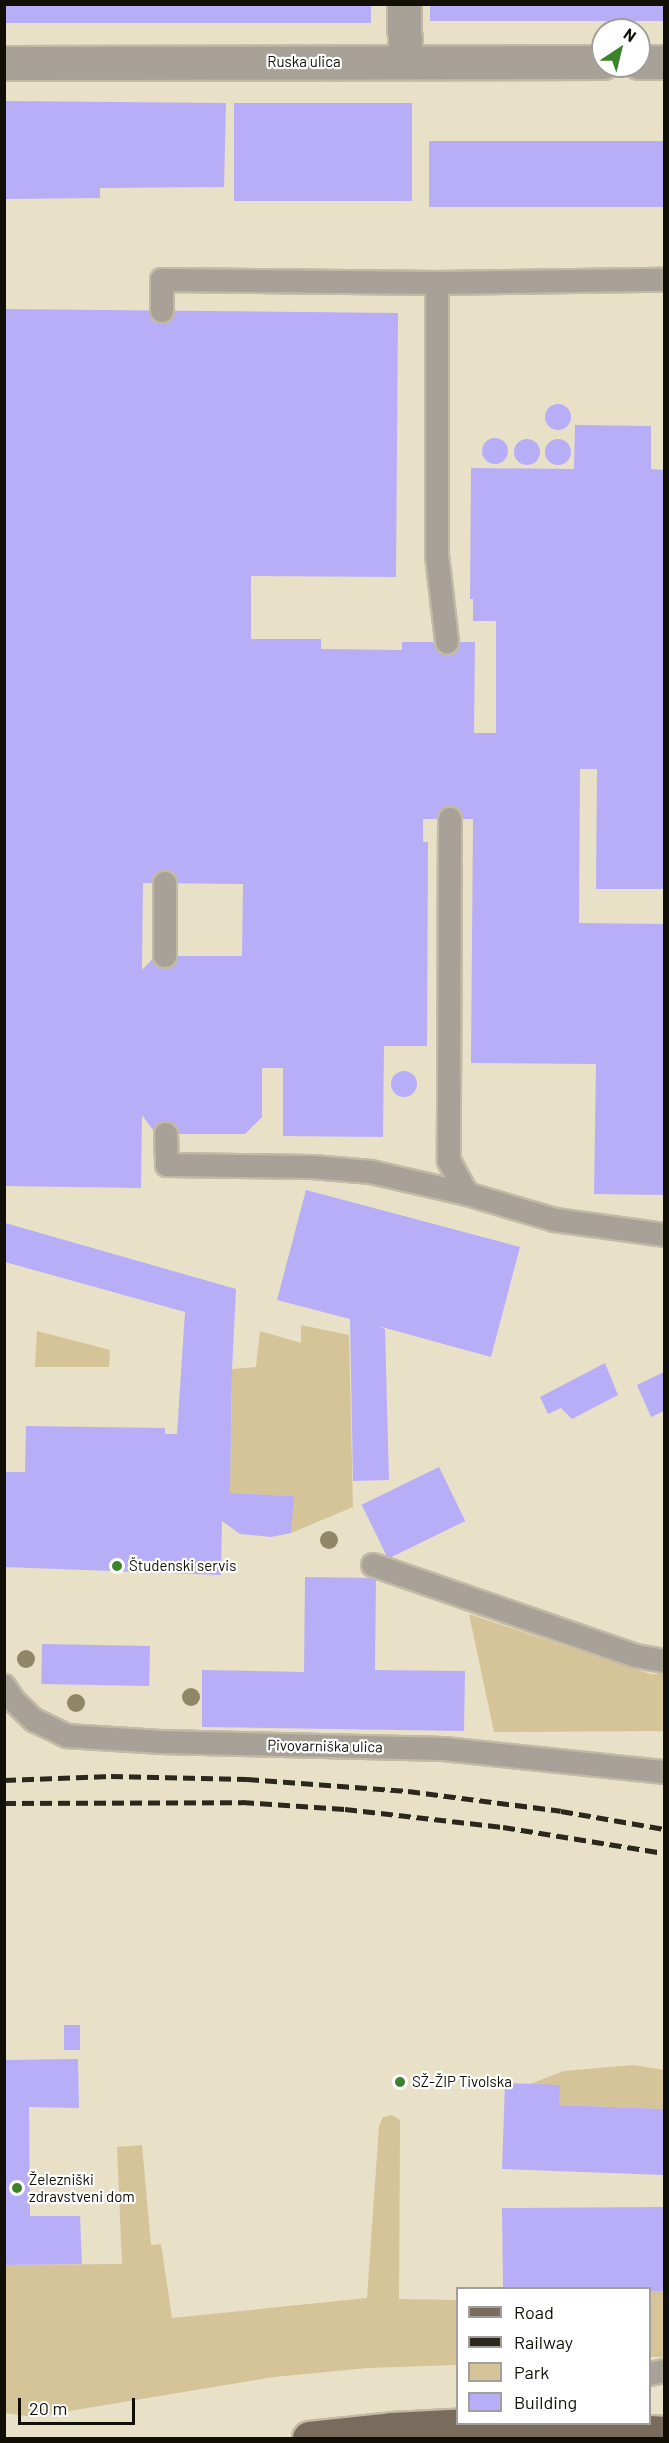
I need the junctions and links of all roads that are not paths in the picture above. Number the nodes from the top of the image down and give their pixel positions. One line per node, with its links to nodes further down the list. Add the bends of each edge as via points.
1 (404, 4): 2 (street)
2 (405, 62): 3 (street, Ruska ulica); 4 (street, Ruska ulica)
3 (591, 62)
4 (4, 63)
5 (664, 280): 6 (lane)
6 (437, 283): 7 (lane, via 162,280); 8 (lane, via 437,555)
7 (162, 311)
8 (447, 642)
9 (450, 819): 13 (lane, via 449,1161)
10 (165, 883): 11 (lane)
11 (165, 956)
12 (166, 1134): 13 (lane, via 167,1165 371,1172)
13 (467, 1194): 14 (lane, via 555,1220)
14 (664, 1235)
15 (373, 1565): 16 (lane, via 636,1656)
16 (664, 1661)
17 (4, 1686): 18 (lane, Pivovarniška ulica, via 34,1720 68,1736 444,1749)
18 (664, 1772)
19 (470, 2425): 22 (main road)
20 (564, 2425): 21 (main road)
21 (664, 2433)
22 (309, 2439)

